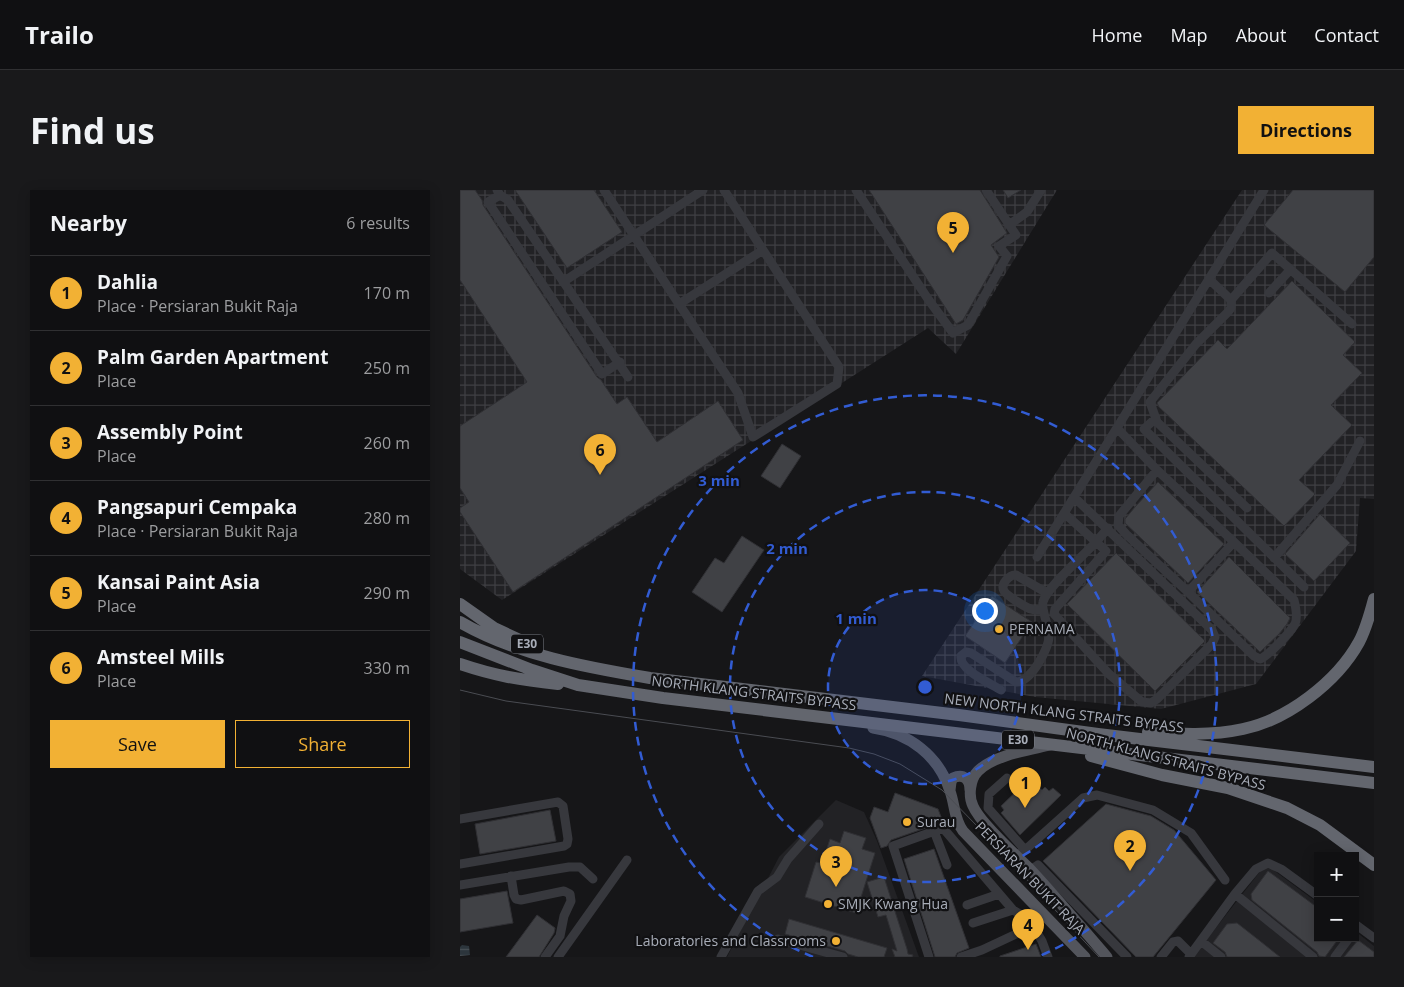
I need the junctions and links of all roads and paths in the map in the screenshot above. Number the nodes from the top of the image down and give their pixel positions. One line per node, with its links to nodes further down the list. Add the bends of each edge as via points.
1 (604, 190): 10 (street)
2 (703, 190): 10 (street)
3 (724, 190): 11 (street)
4 (856, 190): 9 (street, via 954,333 968,326 1007,256 999,246 1016,235)
5 (986, 190): 9 (street)
6 (1041, 190): 9 (street, via 1027,212)
7 (1264, 190): 13 (street)
8 (498, 192): 14 (street, via 508,200); 19 (street, via 488,202 602,374)
9 (1009, 225)
10 (634, 235): 14 (street); 17 (street)
11 (763, 250): 17 (street); 17 (street, via 839,367 837,384 753,437 738,393)
12 (1290, 270): 15 (street); 16 (street, via 1272,253); 18 (street)
13 (1209, 279): 16 (street); 22 (street)
14 (563, 282): 19 (street)
15 (1269, 293)
16 (1231, 300): 21 (street, via 1228,312 1196,344 1150,402)
17 (679, 304)
18 (1352, 324)
19 (620, 362): 20 (street)
20 (628, 377)
21 (1156, 418): 26 (street); 34 (street, via 1144,429)
22 (1117, 428): 24 (street); 25 (street)
23 (1360, 441): 34 (street, via 1337,485)
24 (1157, 470): 31 (street); 36 (street, via 1119,516 1118,525)
25 (1074, 497): 27 (street); 28 (street)
26 (1247, 508)
27 (1064, 513): 30 (street); 33 (street)
28 (1108, 528): 29 (street); 30 (street)
29 (1118, 538): 32 (street); 32 (street, via 1212,630 1215,637 1212,644 1151,703 1142,702 1109,674 1054,614)
30 (1096, 542): 32 (street); 37 (street)
31 (1234, 542): 36 (street); 36 (street, via 1294,600 1297,609 1294,625 1276,646 1263,658 1257,658)
32 (1106, 551)
33 (1037, 557)
34 (1274, 558): 35 (street)
35 (1304, 587)
36 (1188, 592)
37 (1047, 593): 40 (street); 40 (street, via 1012,574 1003,587 1007,594 1031,609)
38 (1374, 599): 48 (highway, via 1359,642 1333,675 1317,691 1269,721 1243,730 1208,734)
39 (460, 604): 44 (highway, NEW NORTH KLANG STRAITS BYPASS / E30, via 518,640)
40 (1043, 609): 46 (street, via 1049,638 1025,680 1016,682 971,653 961,656 965,668)
41 (460, 622): 44 (highway, NEW NORTH KLANG STRAITS BYPASS / E30, via 529,652)
42 (460, 642): 45 (highway, NORTH KLANG STRAITS BYPASS / E30)
43 (460, 664): 45 (highway, E30, via 517,680)
44 (601, 670): 48 (highway, NEW NORTH KLANG STRAITS BYPASS / E30)
45 (578, 684): 47 (highway, NORTH KLANG STRAITS BYPASS / E30, via 663,698)
46 (1001, 690)
47 (798, 713): 49 (highway, NORTH KLANG STRAITS BYPASS / E30); 53 (main road, PERSIARAN BUKIT RAJA, via 904,736 915,742 939,768)
48 (1098, 734): 50 (highway, NEW NORTH KLANG STRAITS BYPASS / E30)
49 (1051, 745): 52 (highway, NORTH KLANG STRAITS BYPASS / E30); 54 (main road, via 985,765 974,777); 62 (highway, NORTH KLANG STRAITS BYPASS / E30, via 1162,775 1228,788 1287,808 1320,825)
50 (1374, 767)
51 (1007, 778): 58 (street, via 989,794 988,808)
52 (1374, 783)
53 (950, 790): 54 (main road, via 954,778 962,776 969,782); 72 (main road, PERSIARAN BUKIT RAJA, via 955,815 963,831)
54 (970, 792): 58 (main road, PERSIARAN BUKIT RAJA, via 978,815)
55 (460, 819): 60 (street, via 558,802 563,806 568,838 564,846)
56 (819, 824): 85 (street, via 788,859 777,877 758,891)
57 (934, 831): 61 (street); 69 (street, via 943,828); 87 (street, via 893,846)
58 (1021, 853): 63 (main road, PERSIARAN BUKIT RAJA); 66 (street, via 1083,798 1097,794 1153,810 1191,833)
59 (627, 860): 84 (street)
60 (460, 864)
61 (947, 865)
62 (1374, 865)
63 (1031, 870): 91 (main road, PERSIARAN BUKIT RAJA); 92 (street, via 1038,865)
64 (511, 876): 65 (street, via 569,866 580,867); 67 (street); 83 (street, via 516,899 564,891 570,894 571,901 560,936)
65 (592, 879)
66 (1225, 880)
67 (460, 885)
68 (1314, 893): 70 (street, via 1268,863 1256,869)
69 (999, 894): 71 (street); 73 (street)
70 (1235, 894): 80 (street); 95 (street)
71 (967, 905)
72 (1036, 906): 74 (street); 90 (main road, PERSIARAN BUKIT RAJA)
73 (1013, 910): 74 (street); 75 (street)
74 (1022, 916): 76 (street)
75 (973, 924)
76 (1029, 928): 88 (street); 89 (street, via 1036,931)
77 (1359, 929): 78 (street)
78 (1374, 938)
79 (778, 939): 86 (street)
80 (1201, 941): 82 (street); 94 (street)
81 (1346, 942): 96 (street)
82 (1190, 955): 93 (street, via 1178,941 1173,942)
83 (545, 957)
84 (558, 957)
85 (721, 957)
86 (843, 957)
87 (930, 957)
88 (961, 957)
89 (1048, 957)
90 (1084, 957)
91 (1107, 957)
92 (1127, 957)
93 (1161, 957)
94 (1221, 957)
95 (1314, 957)
96 (1335, 957)

